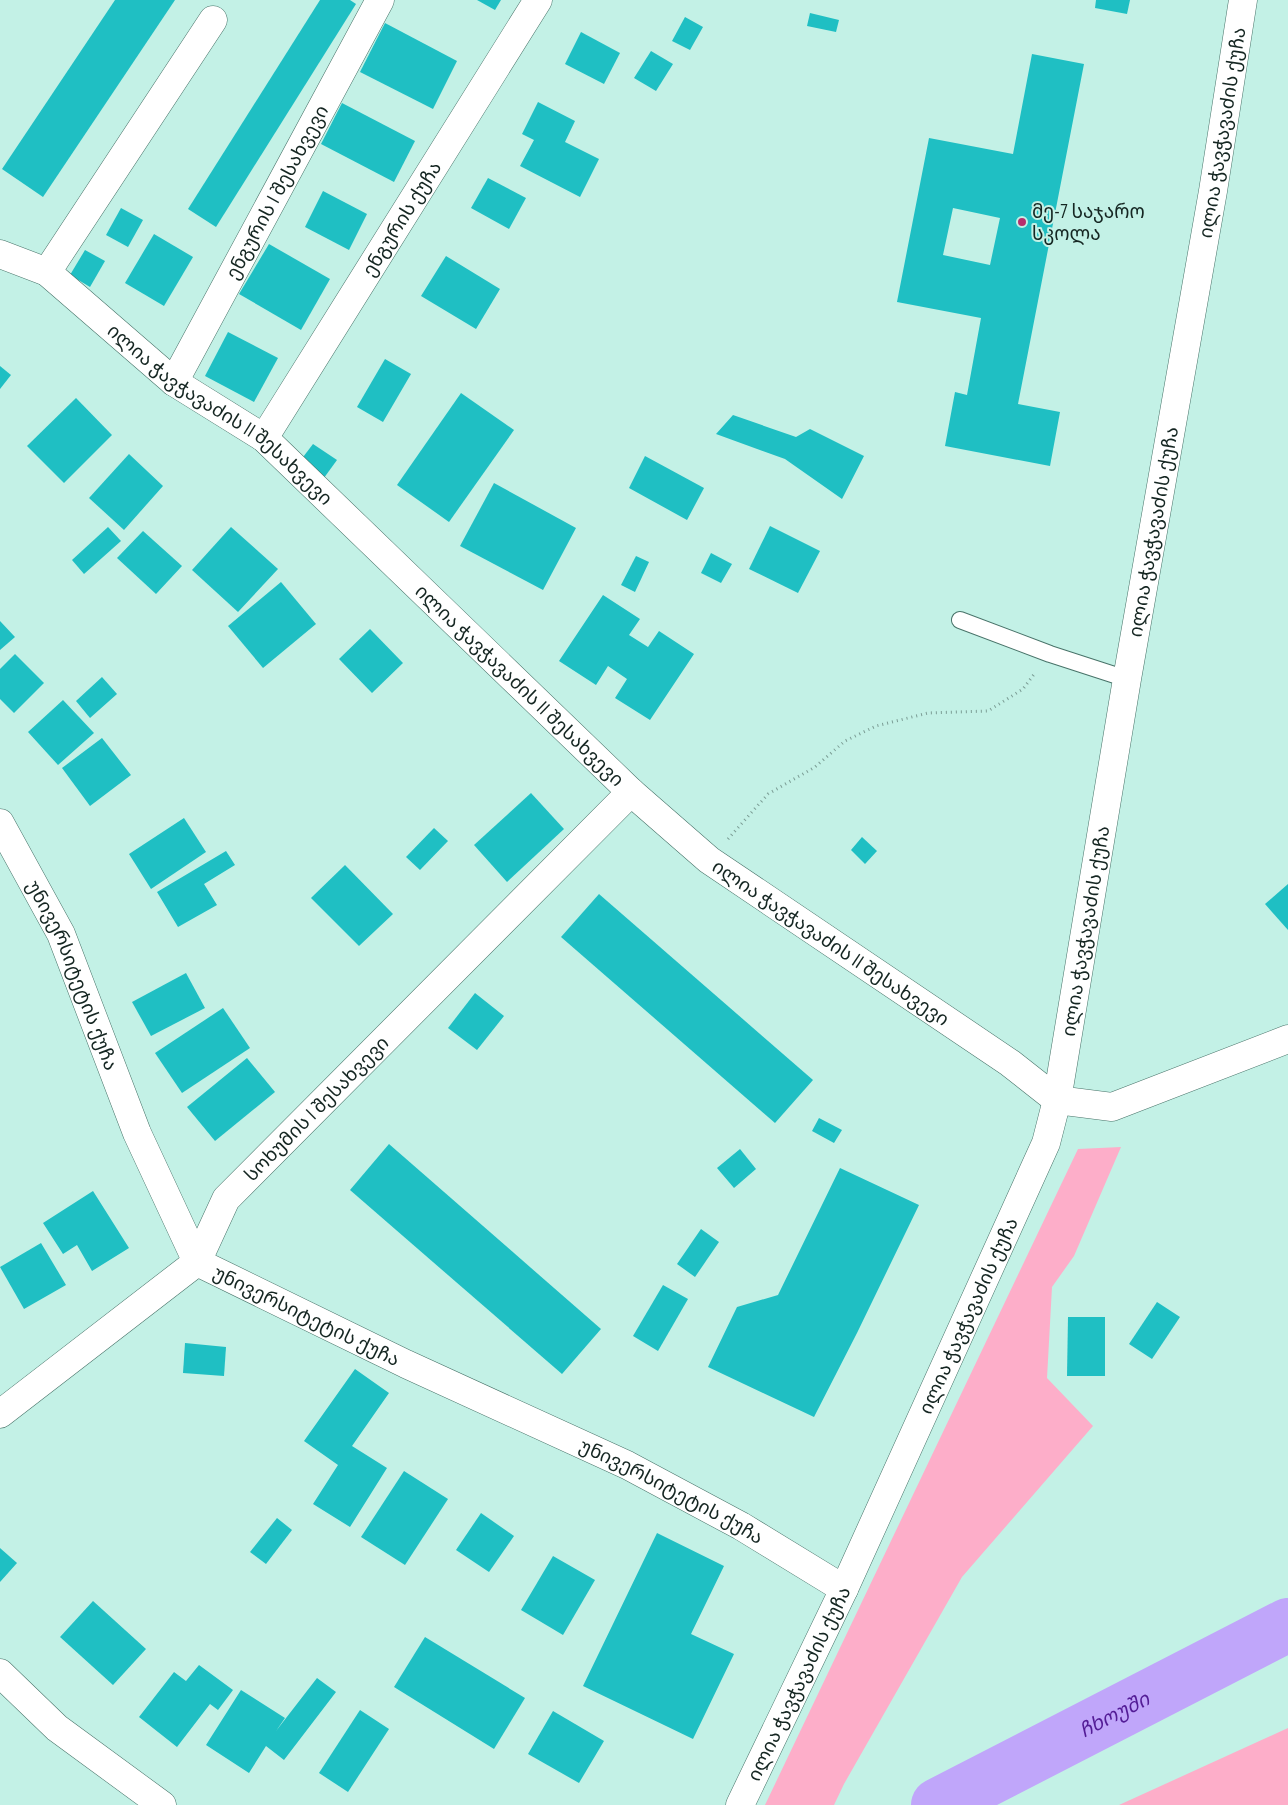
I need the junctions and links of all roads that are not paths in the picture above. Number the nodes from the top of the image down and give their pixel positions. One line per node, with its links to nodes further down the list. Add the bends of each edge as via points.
1 (380, 0): 7 (street, ენგურის I შესახვევი)
2 (538, 0): 8 (street, ენგურის ქუჩა)
3 (1243, 0): 10 (street, ილია ჭავჭავაძის ქუჩა, via 1213,191)
4 (213, 20): 6 (street)
5 (0, 254): 6 (street, ილია ჭავჭავაძის II შესახვევი)
6 (47, 272): 7 (street, ილია ჭავჭავაძის II შესახვევი)
7 (174, 382): 8 (street, ილია ჭავჭავაძის II შესახვევი)
8 (264, 438): 11 (street, ილია ჭავჭავაძის II შესახვევი)
9 (960, 620): 10 (lane)
10 (1127, 679): 14 (street, ილია ჭავჭავაძის ქუჩა)
11 (631, 792): 14 (street, ილია ჭავჭავაძის II შესახვევი, via 709,860 1010,1064); 15 (street, სოხუმის I შესახვევი, via 226,1199)
12 (0, 823): 15 (street, უნივერსიტეტის ქუჩა, via 61,934 137,1133)
13 (1288, 1039): 14 (street, via 1112,1107)
14 (1057, 1100): 17 (street, ილია ჭავჭავაძის ქუჩა, via 1046,1143)
15 (197, 1262): 16 (street, სოხუმის I შესახვევი); 17 (street, უნივერსიტეტის ქუჩა, via 406,1364 627,1465 741,1526)
16 (0, 1414)
17 (844, 1589): 20 (street, ილია ჭავჭავაძის ქუჩა)
18 (0, 1673): 19 (street, via 57,1728)
19 (162, 1805)
20 (740, 1805)

